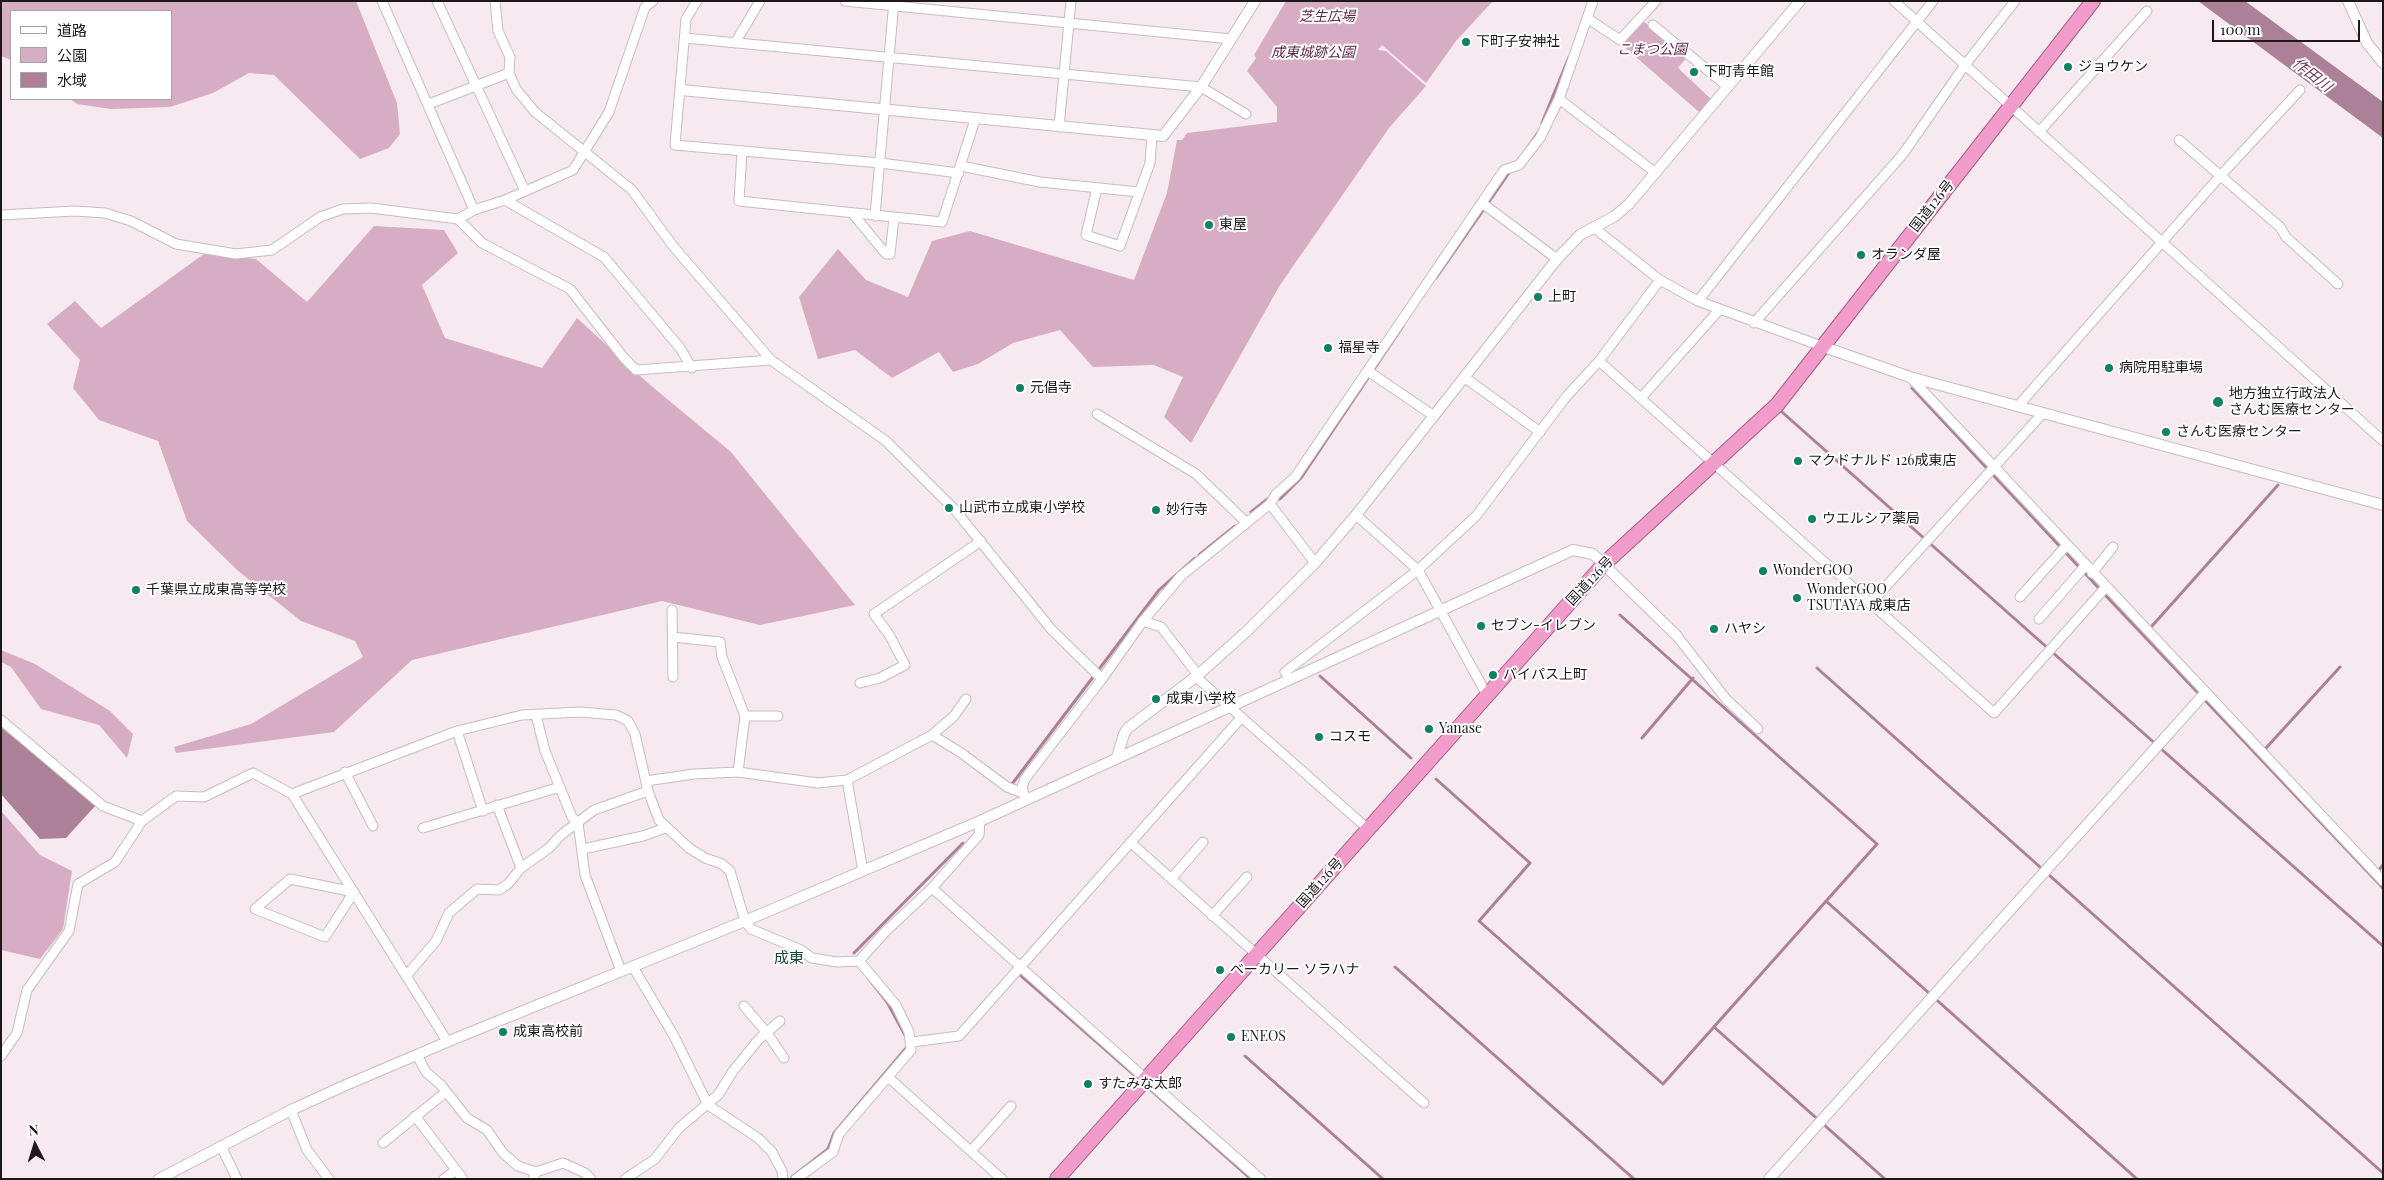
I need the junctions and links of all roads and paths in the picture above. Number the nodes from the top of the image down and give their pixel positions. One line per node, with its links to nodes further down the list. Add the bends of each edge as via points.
1 (382, 1): 38 (street)
2 (437, 1): 32 (street)
3 (495, 1): 30 (street, via 498,30 510,57)
4 (653, 1): 47 (street, via 645,7 609,112)
5 (697, 1): 24 (street, via 686,20)
6 (760, 1): 26 (street)
7 (845, 1): 18 (street)
8 (1071, 1): 22 (street)
9 (1255, 1): 25 (street)
10 (1593, 1): 20 (street)
11 (1656, 1): 20 (street, via 1620,40)
12 (1800, 1): 33 (street)
13 (1894, 1): 21 (street)
14 (1932, 1): 21 (street)
15 (2015, 1): 29 (street)
16 (2093, 1): 39 (highway, 国道126号)
17 (2348, 1): 28 (street, via 2367,43)
18 (893, 3): 22 (street); 27 (street)
19 (2147, 11): 44 (street)
20 (1587, 18): 37 (street)
21 (1917, 20): 29 (street); 69 (street)
22 (1069, 22): 25 (street); 31 (street)
23 (1653, 25): 33 (street)
24 (685, 38): 26 (street); 35 (street)
25 (1231, 39): 34 (street)
26 (735, 43): 27 (street)
27 (888, 58): 31 (street); 40 (street)
28 (2383, 63)
29 (1965, 65): 39 (street); 71 (street, via 1903,154)
30 (509, 74): 32 (street); 47 (street, via 516,89 535,112)
31 (1064, 74): 34 (street); 43 (street)
32 (476, 85): 38 (street); 54 (street)
33 (1728, 86): 51 (street)
34 (1201, 87): 41 (street); 45 (street, via 1163,136)
35 (681, 90): 40 (street); 48 (street, via 676,145)
36 (2300, 90): 52 (street)
37 (1559, 99): 51 (street); 57 (street, via 1540,138 1517,166 1508,169)
38 (429, 104): 58 (street)
39 (2011, 105): 44 (street); 72 (highway, 国道126号)
40 (885, 112): 42 (street); 49 (street)
41 (1246, 114)
42 (975, 120): 43 (street); 50 (street)
43 (1059, 127): 45 (street)
44 (2039, 132): 65 (street)
45 (1152, 135): 55 (street, via 1150,163)
46 (2179, 140): 52 (street)
47 (583, 150): 54 (street, via 573,170); 73 (street, via 632,190 672,246)
48 (742, 151): 49 (street); 59 (street, via 739,201)
49 (880, 163): 50 (street); 61 (street)
50 (960, 170): 53 (street); 62 (street, via 942,222)
51 (1656, 172): 64 (street, via 1629,204 1615,216)
52 (2220, 175): 65 (street); 68 (street, via 2280,227 2286,237)
53 (1097, 188): 55 (street); 55 (street, via 1086,234 1120,246)
54 (525, 191): 56 (street)
55 (1139, 192)
56 (505, 200): 58 (street); 75 (street, via 604,257 680,348)
57 (1485, 205): 66 (street); 76 (street)
58 (474, 210): 63 (street)
59 (853, 214): 61 (street); 62 (street, via 886,254 890,254)
60 (1, 216): 63 (street, via 74,211 105,213 131,221 176,244 236,254 272,250 320,217 343,209 372,208)
61 (874, 216): 62 (street)
62 (894, 218)
63 (458, 219): 75 (street, via 482,243 570,288 636,370)
64 (1593, 227): 66 (street, via 1580,235); 67 (street)
65 (2162, 242): 80 (street); 85 (street)
66 (1557, 259): 77 (street)
67 (1660, 280): 69 (street); 74 (street)
68 (2338, 284)
69 (1698, 301): 70 (street)
70 (1720, 309): 71 (street); 79 (street)
71 (1754, 323): 72 (street)
72 (1824, 348): 78 (street); 86 (highway, 国道126号, via 1777,405)
73 (771, 360): 75 (street); 92 (street, via 886,441 955,510)
74 (1599, 361): 79 (street); 84 (street)
75 (692, 368)
76 (1370, 372): 83 (street); 88 (street, via 1295,478)
77 (1464, 377): 83 (street); 84 (street)
78 (1910, 377): 80 (street); 87 (street)
79 (1641, 398): 86 (street)
80 (2018, 406): 81 (street)
81 (2043, 413): 87 (street); 89 (street)
82 (1098, 414): 91 (street, via 1196,474)
83 (1434, 416): 90 (street)
84 (1540, 432): 98 (street, via 1476,516)
85 (2383, 441)
86 (1715, 464): 96 (highway, 国道126号); 101 (street)
87 (1993, 466): 93 (street); 101 (street)
88 (1272, 501): 91 (street); 95 (street)
89 (2381, 501)
90 (1356, 514): 95 (street); 98 (street)
91 (1247, 523): 105 (street, via 1181,576)
92 (981, 541): 108 (street, via 1050,629); 112 (street, via 874,614 905,664 880,678)
93 (2066, 546): 97 (street); 100 (street)
94 (2113, 547): 97 (street)
95 (1315, 563): 109 (street)
96 (1604, 564): 103 (street, via 1593,554 1573,550); 106 (street); 114 (highway, 国道126号)
97 (2088, 569): 99 (street); 104 (street)
98 (1418, 570): 103 (street); 111 (street, via 1285,672)
99 (2106, 587): 101 (street, via 1994,712); 113 (street)
100 (2020, 597)
101 (1870, 604)
102 (672, 610): 107 (street)
103 (1440, 610): 111 (street); 114 (street)
104 (2039, 619)
105 (1143, 622): 108 (street); 109 (street, via 1161,627)
106 (1676, 636): 122 (street, via 1726,700)
107 (672, 637): 110 (street); 118 (street, via 720,642 722,657)
108 (1099, 676): 133 (street, via 1025,779)
109 (1197, 676): 116 (street); 125 (street, via 1128,728)
110 (673, 678)
111 (1290, 679): 116 (street)
112 (860, 683)
113 (2205, 693): 150 (street); 194 (street)
114 (1487, 694): 142 (highway, 国道126号)
115 (966, 699): 124 (street, via 954,716)
116 (1229, 707): 120 (street); 125 (street)
117 (536, 715): 123 (street, via 522,715); 128 (street, via 580,712 616,715 628,721 635,734); 130 (street, via 545,751)
118 (746, 716): 119 (street); 127 (street)
119 (778, 716)
120 (1241, 718): 142 (street); 143 (street)
121 (1, 720): 136 (street, via 103,806)
122 (1758, 729)
123 (457, 731): 126 (street); 135 (street)
124 (932, 735): 129 (street); 133 (street)
125 (1117, 757): 133 (street)
126 (345, 772): 132 (street); 139 (street)
127 (738, 772): 128 (street); 129 (street, via 818,783)
128 (646, 780): 131 (street)
129 (847, 780): 147 (street)
130 (560, 787): 134 (street); 138 (street)
131 (648, 791): 138 (street, via 594,810); 141 (street)
132 (292, 794): 136 (street, via 253,773 204,797 176,796); 152 (street)
133 (1024, 796): 137 (street)
134 (497, 805): 135 (street); 146 (street)
135 (482, 811): 140 (street)
136 (142, 821): 167 (street, via 115,862 78,884 69,931 27,990 17,1033)
137 (980, 821): 147 (street); 151 (street, via 979,835)
138 (578, 824): 145 (street); 146 (street)
139 (373, 826)
140 (423, 828)
141 (665, 828): 145 (street); 154 (street, via 688,848 722,864 730,872)
142 (1368, 829): 155 (highway, 国道126号)
143 (1130, 842): 149 (street); 158 (street)
144 (1204, 842): 149 (street)
145 (583, 849): 159 (street, via 585,876)
146 (520, 868): 160 (street, via 499,890 477,888 449,913 436,941)
147 (863, 871): 154 (street)
148 (1247, 877): 153 (street)
149 (1171, 879): 153 (street)
150 (2383, 881)
151 (932, 888): 156 (street); 158 (street)
152 (354, 892): 152 (street, via 290,879 255,909 324,937); 160 (street)
153 (1212, 916): 155 (street)
154 (745, 921): 156 (street, via 751,929 801,950 812,958); 157 (street)
155 (1256, 956): 170 (highway, 国道126号); 172 (street)
156 (859, 961): 165 (street, via 896,1006)
157 (633, 967): 159 (street); 173 (street, via 674,1036)
158 (1020, 968): 165 (street, via 960,1036); 170 (street)
159 (622, 971): 164 (street)
160 (406, 976): 164 (street)
161 (744, 1006): 163 (street)
162 (780, 1021): 163 (street)
163 (767, 1033): 168 (street); 173 (street)
164 (447, 1042): 166 (street)
165 (912, 1042): 169 (street, via 912,1050)
166 (417, 1055): 171 (street, via 426,1072); 175 (street)
167 (1, 1056)
168 (784, 1058)
169 (888, 1078): 179 (street); 190 (street, via 839,1134 833,1152)
170 (1146, 1079): 192 (highway, 国道126号); 193 (street)
171 (446, 1092): 176 (street); 181 (street, via 467,1118 487,1130 508,1158)
172 (1424, 1103)
173 (708, 1105): 188 (street, via 679,1128 656,1159); 189 (street, via 758,1138 772,1152)
174 (1011, 1106): 179 (street)
175 (292, 1110): 178 (street); 184 (street, via 307,1150)
176 (415, 1116): 177 (street); 180 (street)
177 (383, 1143)
178 (220, 1146): 182 (street); 183 (street)
179 (971, 1151): 191 (street)
180 (456, 1170): 185 (street); 186 (street)
181 (534, 1175): 187 (street, via 562,1163)
182 (159, 1179)
183 (237, 1179)
184 (329, 1179)
185 (444, 1179)
186 (463, 1179)
187 (591, 1179)
188 (625, 1179)
189 (783, 1179)
190 (796, 1179)
191 (1002, 1179)
192 (1057, 1179)
193 (1260, 1179)
194 (1769, 1179)

